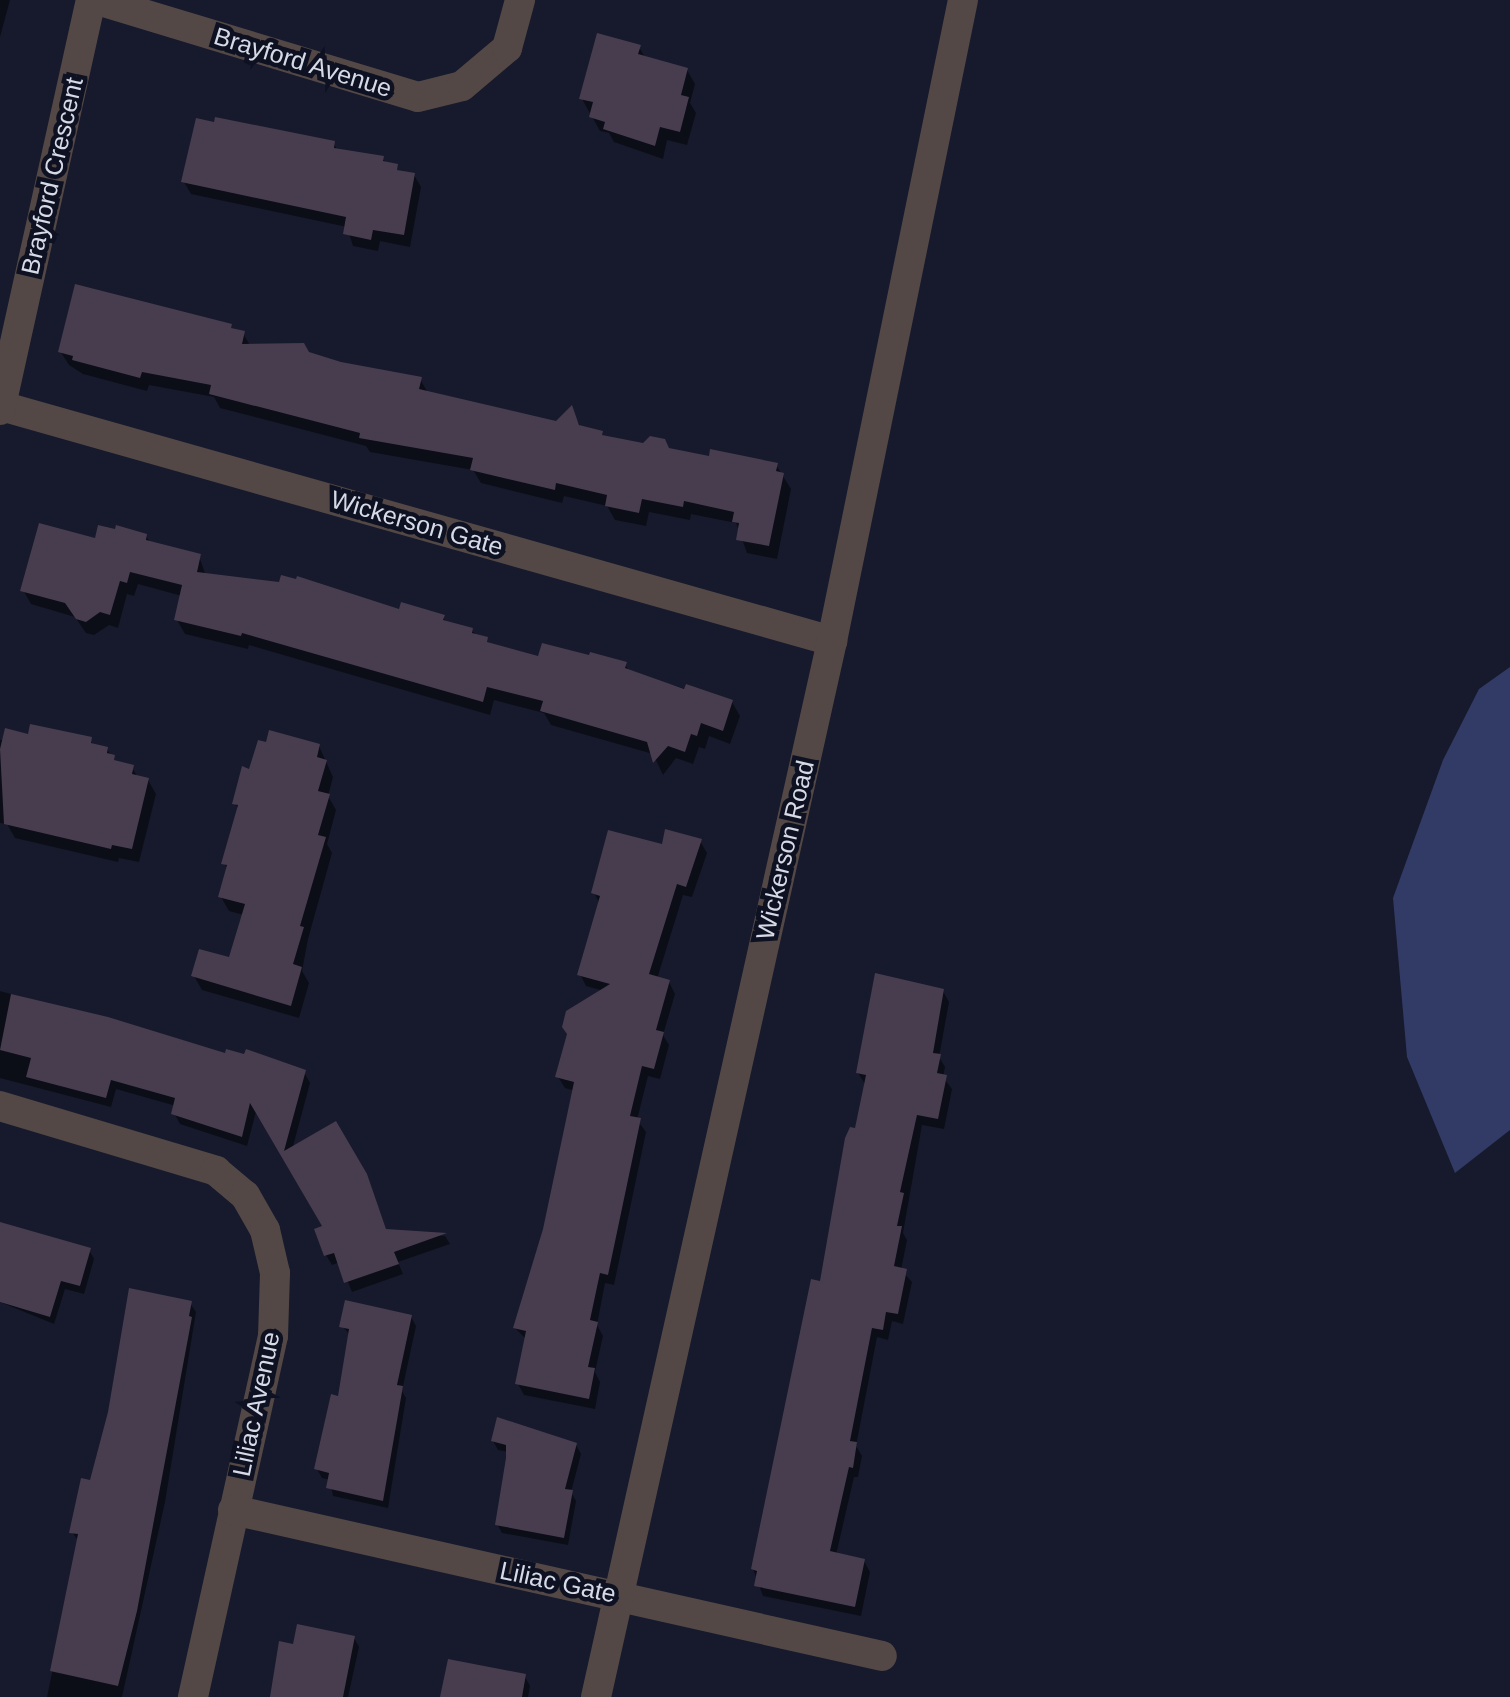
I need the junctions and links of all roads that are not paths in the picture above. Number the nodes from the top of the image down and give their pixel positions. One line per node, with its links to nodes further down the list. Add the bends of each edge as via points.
1 (94, 0): 2 (street, Brayford Avenue, via 418,97 462,86 507,48); 4 (street, Brayford Crescent)
2 (520, 0)
3 (963, 0): 5 (street, Wickerson Road)
4 (0, 408): 5 (street, Wickerson Gate)
5 (832, 641): 8 (street, Wickerson Road)
6 (0, 1106): 7 (street, Liliac Avenue, via 216,1171 245,1196 265,1230 275,1273 272,1336)
7 (234, 1510): 8 (street, Liliac Gate); 10 (street, Liliac Avenue)
8 (617, 1594): 9 (street, Liliac Gate); 11 (street, Wickerson Road)
9 (882, 1656)
10 (193, 1697)
11 (596, 1697)

